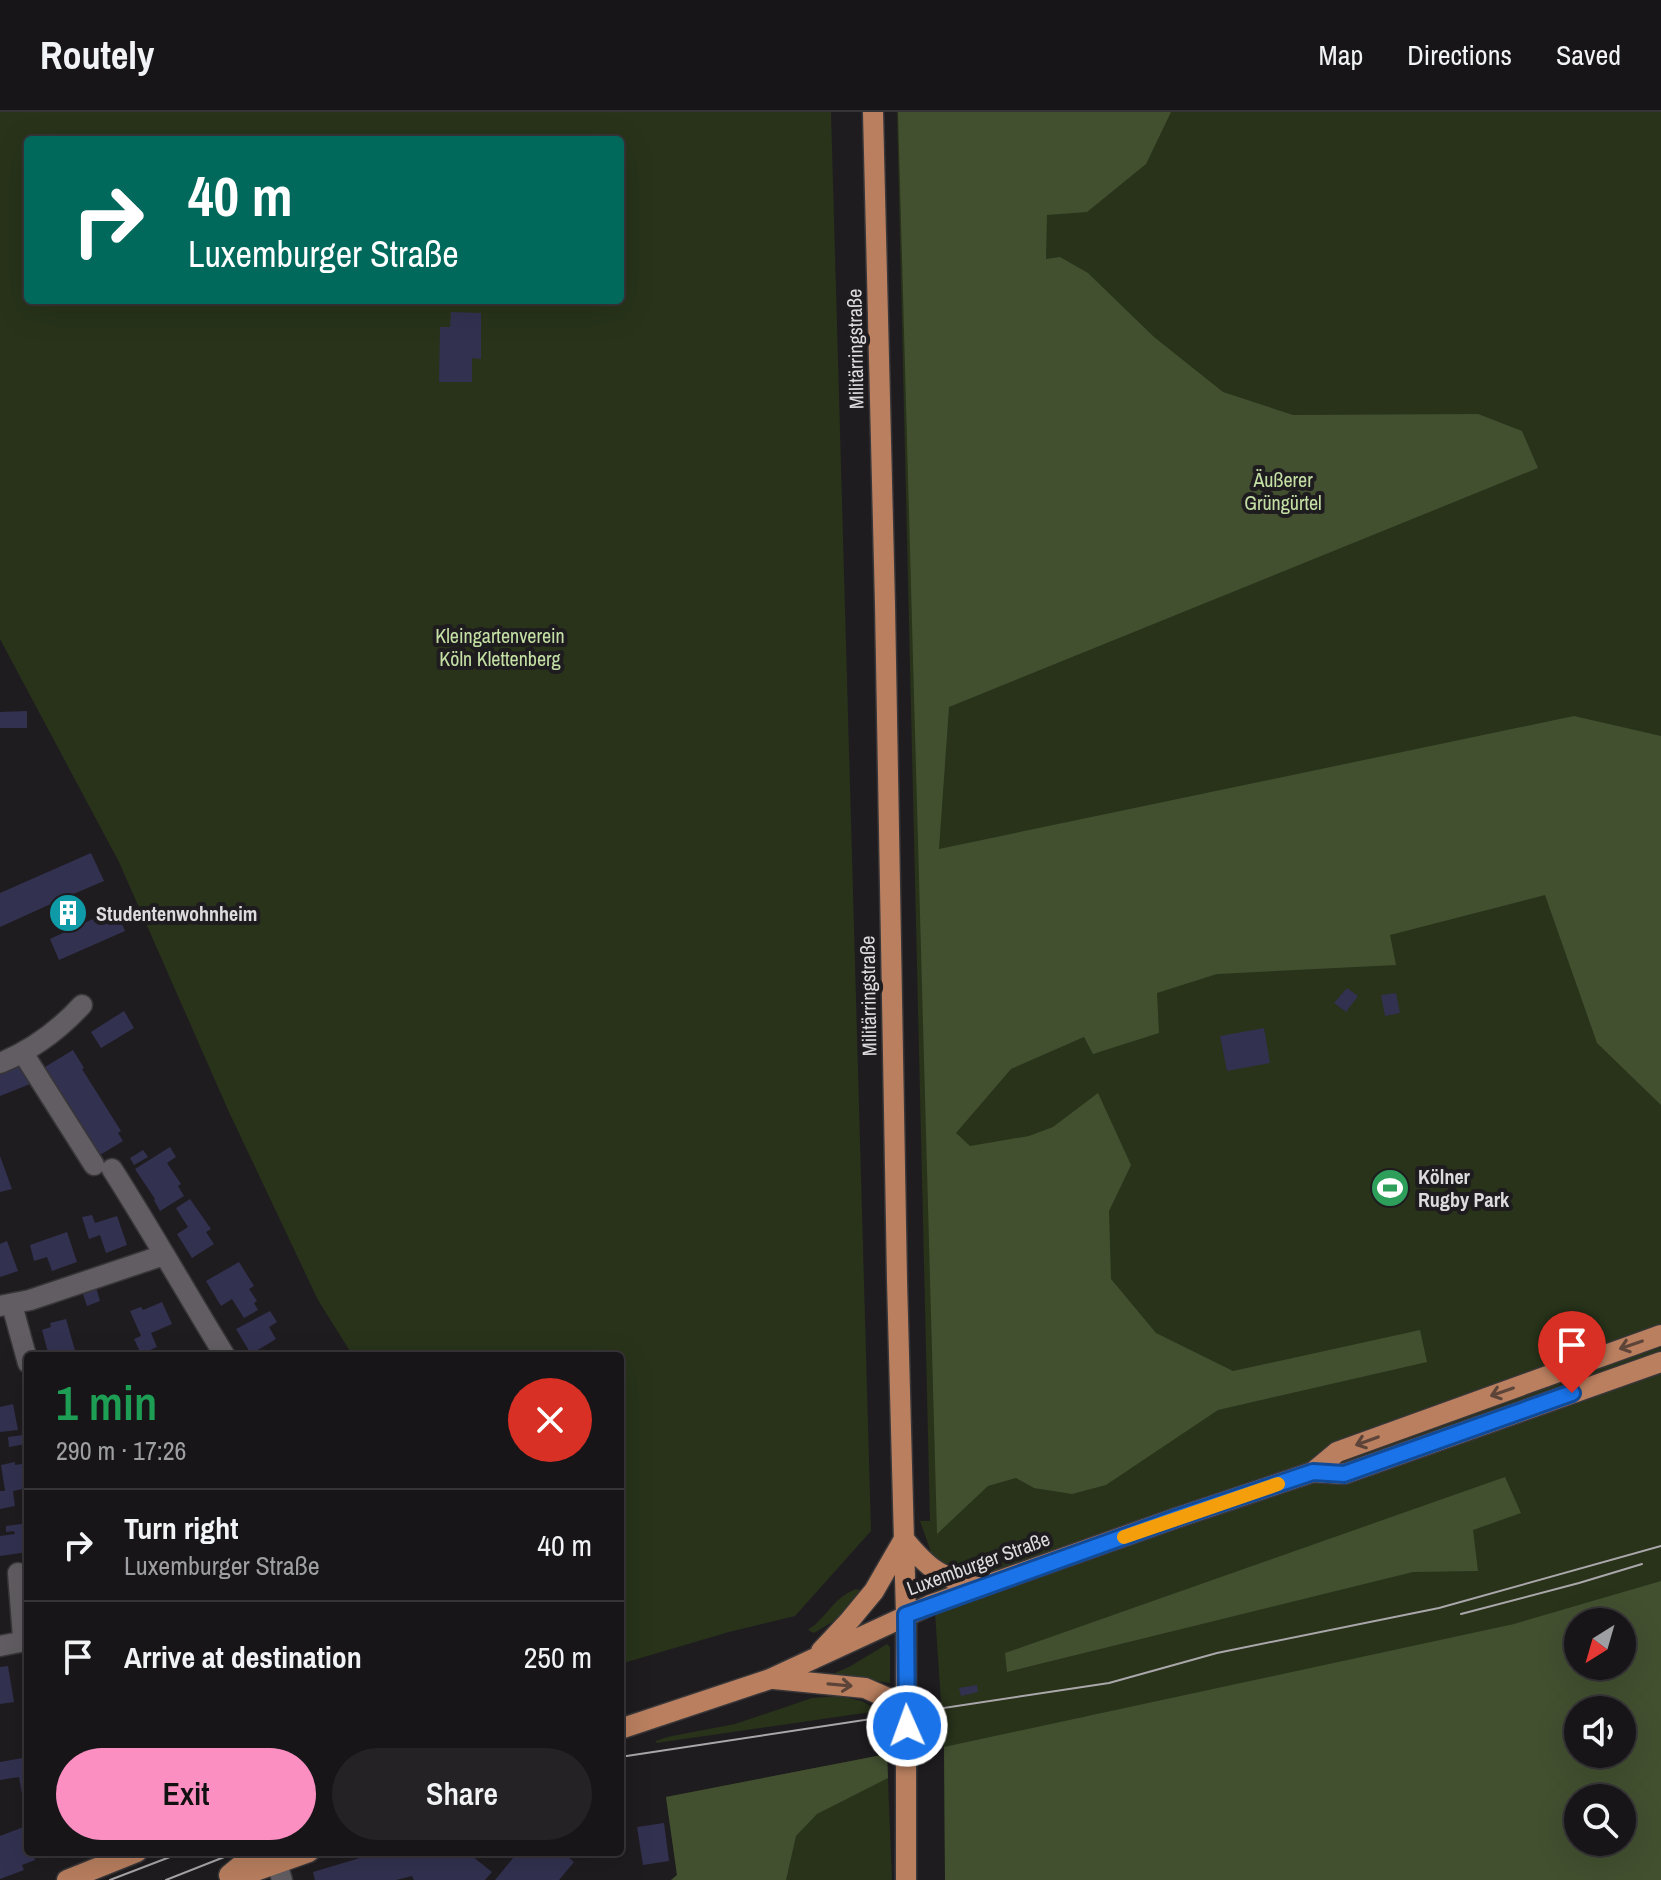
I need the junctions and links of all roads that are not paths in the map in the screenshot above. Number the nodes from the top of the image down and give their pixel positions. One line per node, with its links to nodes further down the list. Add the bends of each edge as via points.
1 (873, 112): 12 (main road, Militärringstraße)
2 (82, 1005): 3 (street)
3 (23, 1053): 4 (street); 5 (street)
4 (0, 1063)
5 (164, 1255): 6 (street); 9 (street)
6 (6, 1305): 8 (street)
7 (1661, 1335): 11 (main road, Luxemburger Straße, one-way to 11, via 1337,1452)
8 (24, 1352)
9 (223, 1352)
10 (1661, 1362): 11 (main road, Luxemburger Straße, via 1344,1474)
11 (1313, 1472): 14 (main road, Luxemburger Straße)
12 (904, 1539): 14 (main road, via 934,1570); 15 (main road, Militärringstraße); 17 (main road, via 874,1591)
13 (15, 1573): 16 (street, via 23,1637)
14 (979, 1588): 15 (main road, Luxemburger Straße)
15 (906, 1615): 17 (main road, Luxemburger Straße); 19 (main road, Militärringstraße)
16 (0, 1646)
17 (813, 1660): 18 (main road, Luxemburger Straße)
18 (770, 1679): 19 (main road, one-way to 19, via 865,1688); 20 (main road, Luxemburger Straße)
19 (906, 1706): 28 (main road, Militärringstraße)
20 (624, 1728)
21 (127, 1856): 25 (main road)
22 (252, 1856): 26 (main road)
23 (303, 1856): 24 (main road)
24 (279, 1871): 27 (main road)
25 (67, 1880)
26 (222, 1880)
27 (230, 1880)
28 (906, 1880)

